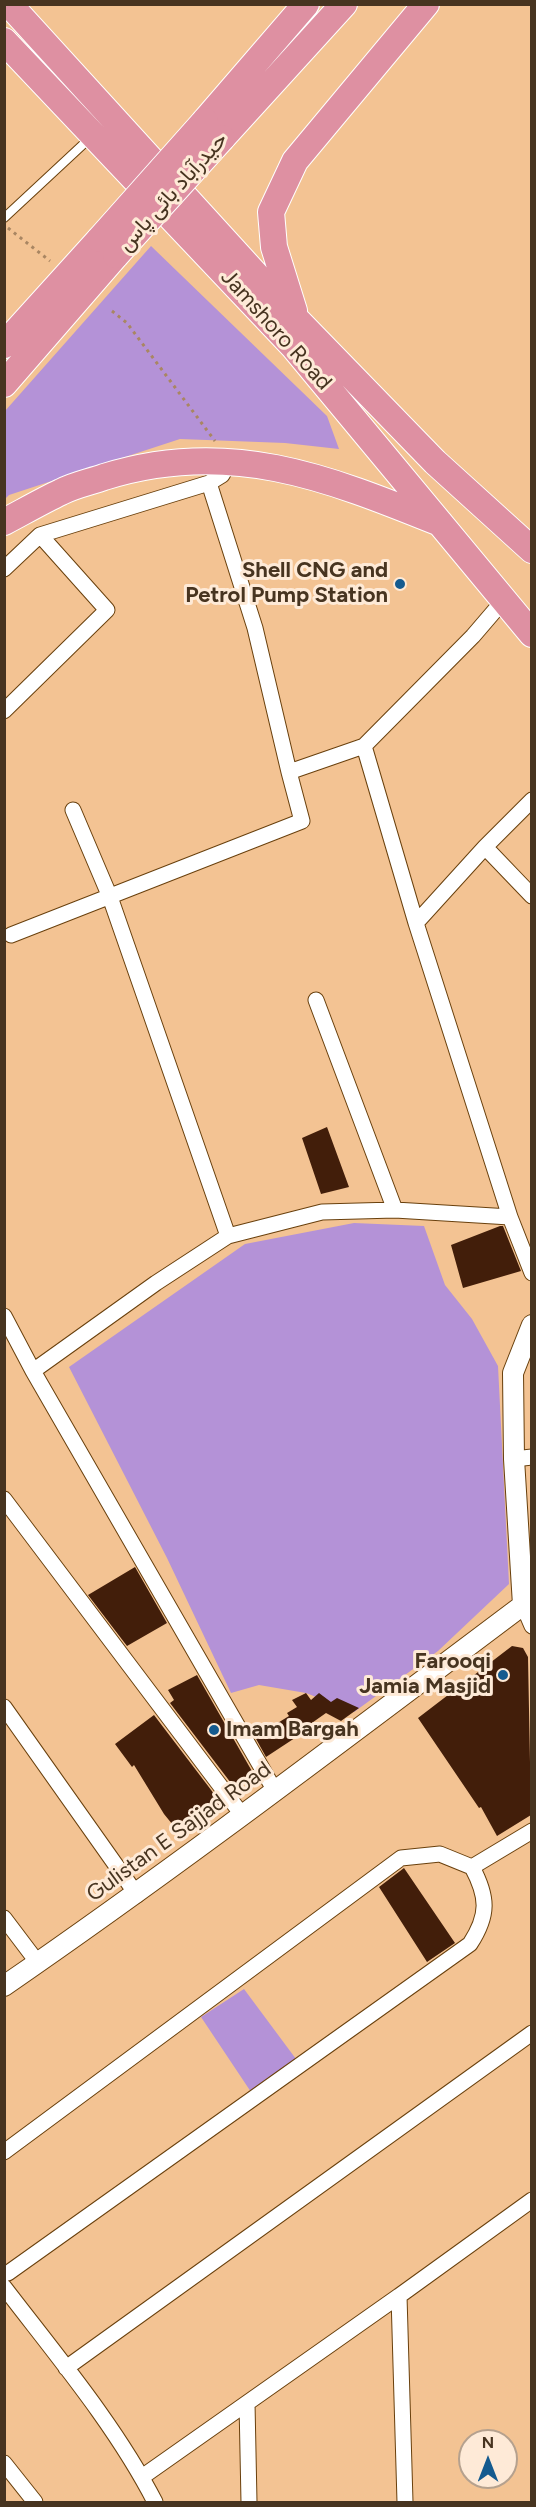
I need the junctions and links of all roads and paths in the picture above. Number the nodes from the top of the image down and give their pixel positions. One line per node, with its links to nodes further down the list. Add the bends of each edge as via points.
1 (9, 4): 13 (highway, Jamshoro Road)
2 (306, 4): 6 (highway, حیدرآباد بائی پاس)
3 (344, 4): 6 (highway, حیدرآباد بائی پاس)
4 (426, 4): 13 (highway, via 295,161 271,212 274,247)
5 (4, 41): 7 (highway, Jamshoro Road)
6 (213, 130): 10 (highway, حیدرآباد بائی پاس, bridge)
7 (93, 135): 8 (lane); 19 (highway, Jamshoro Road, via 293,346)
8 (4, 218)
9 (4, 225): 11 (path)
10 (108, 247): 14 (highway, حیدرآباد بائی پاس); 15 (highway, حیدرآباد بائی پاس)
11 (54, 264)
12 (112, 311): 16 (path, via 127,323)
13 (298, 321): 21 (highway, Jamshoro Road, via 435,462)
14 (4, 345)
15 (4, 384)
16 (230, 461): 17 (street, via 222,475); 18 (highway, via 180,462 126,470 62,491); 19 (highway, via 286,469 344,484)
17 (209, 483): 20 (street); 27 (street, via 255,628)
18 (4, 522)
19 (443, 524): 23 (highway, Jamshoro Road)
20 (40, 535): 22 (street); 25 (street, via 107,610)
21 (529, 548)
22 (4, 569)
23 (503, 601): 24 (highway, Jamshoro Road); 26 (street)
24 (531, 634)
25 (4, 711)
26 (364, 746): 27 (street); 33 (street)
27 (289, 772): 32 (street, via 302,820)
28 (531, 800): 30 (street)
29 (73, 810): 32 (street)
30 (485, 847): 31 (street); 33 (street)
31 (531, 896)
32 (110, 897): 34 (street); 38 (street)
33 (416, 922): 37 (street)
34 (11, 935)
35 (316, 1000): 36 (street)
36 (395, 1210): 37 (street); 38 (street, via 322,1212)
37 (510, 1217): 39 (street)
38 (228, 1236): 42 (street)
39 (531, 1273)
40 (4, 1316): 42 (street)
41 (531, 1325): 43 (street, via 513,1373)
42 (33, 1371): 48 (street)
43 (523, 1458): 45 (street)
44 (4, 1499): 49 (street)
45 (527, 1599): 46 (street); 48 (street, Gulistan E Sajjad Road)
46 (531, 1626)
47 (4, 1707): 52 (street)
48 (275, 1791): 49 (street, Gulistan E Sajjad Road)
49 (243, 1816): 52 (street, Gulistan E Sajjad Road)
50 (531, 1831): 51 (street)
51 (472, 1866): 57 (street, via 440,1854 401,1858); 59 (street, via 482,1886 485,1909 481,1928 470,1944)
52 (137, 1895): 54 (street, Gulistan E Sajjad Road)
53 (4, 1918): 54 (street)
54 (38, 1963): 55 (street, Gulistan E Sajjad Road)
55 (4, 1986)
56 (531, 2033): 61 (street)
57 (4, 2152)
58 (531, 2200): 60 (street)
59 (6, 2280): 61 (street)
60 (399, 2296): 62 (street); 68 (street)
61 (66, 2368): 64 (street)
62 (247, 2403): 64 (street); 67 (street)
63 (4, 2463): 65 (street)
64 (142, 2477): 66 (street)
65 (34, 2502)
66 (155, 2502)
67 (249, 2502)
68 (405, 2502)

